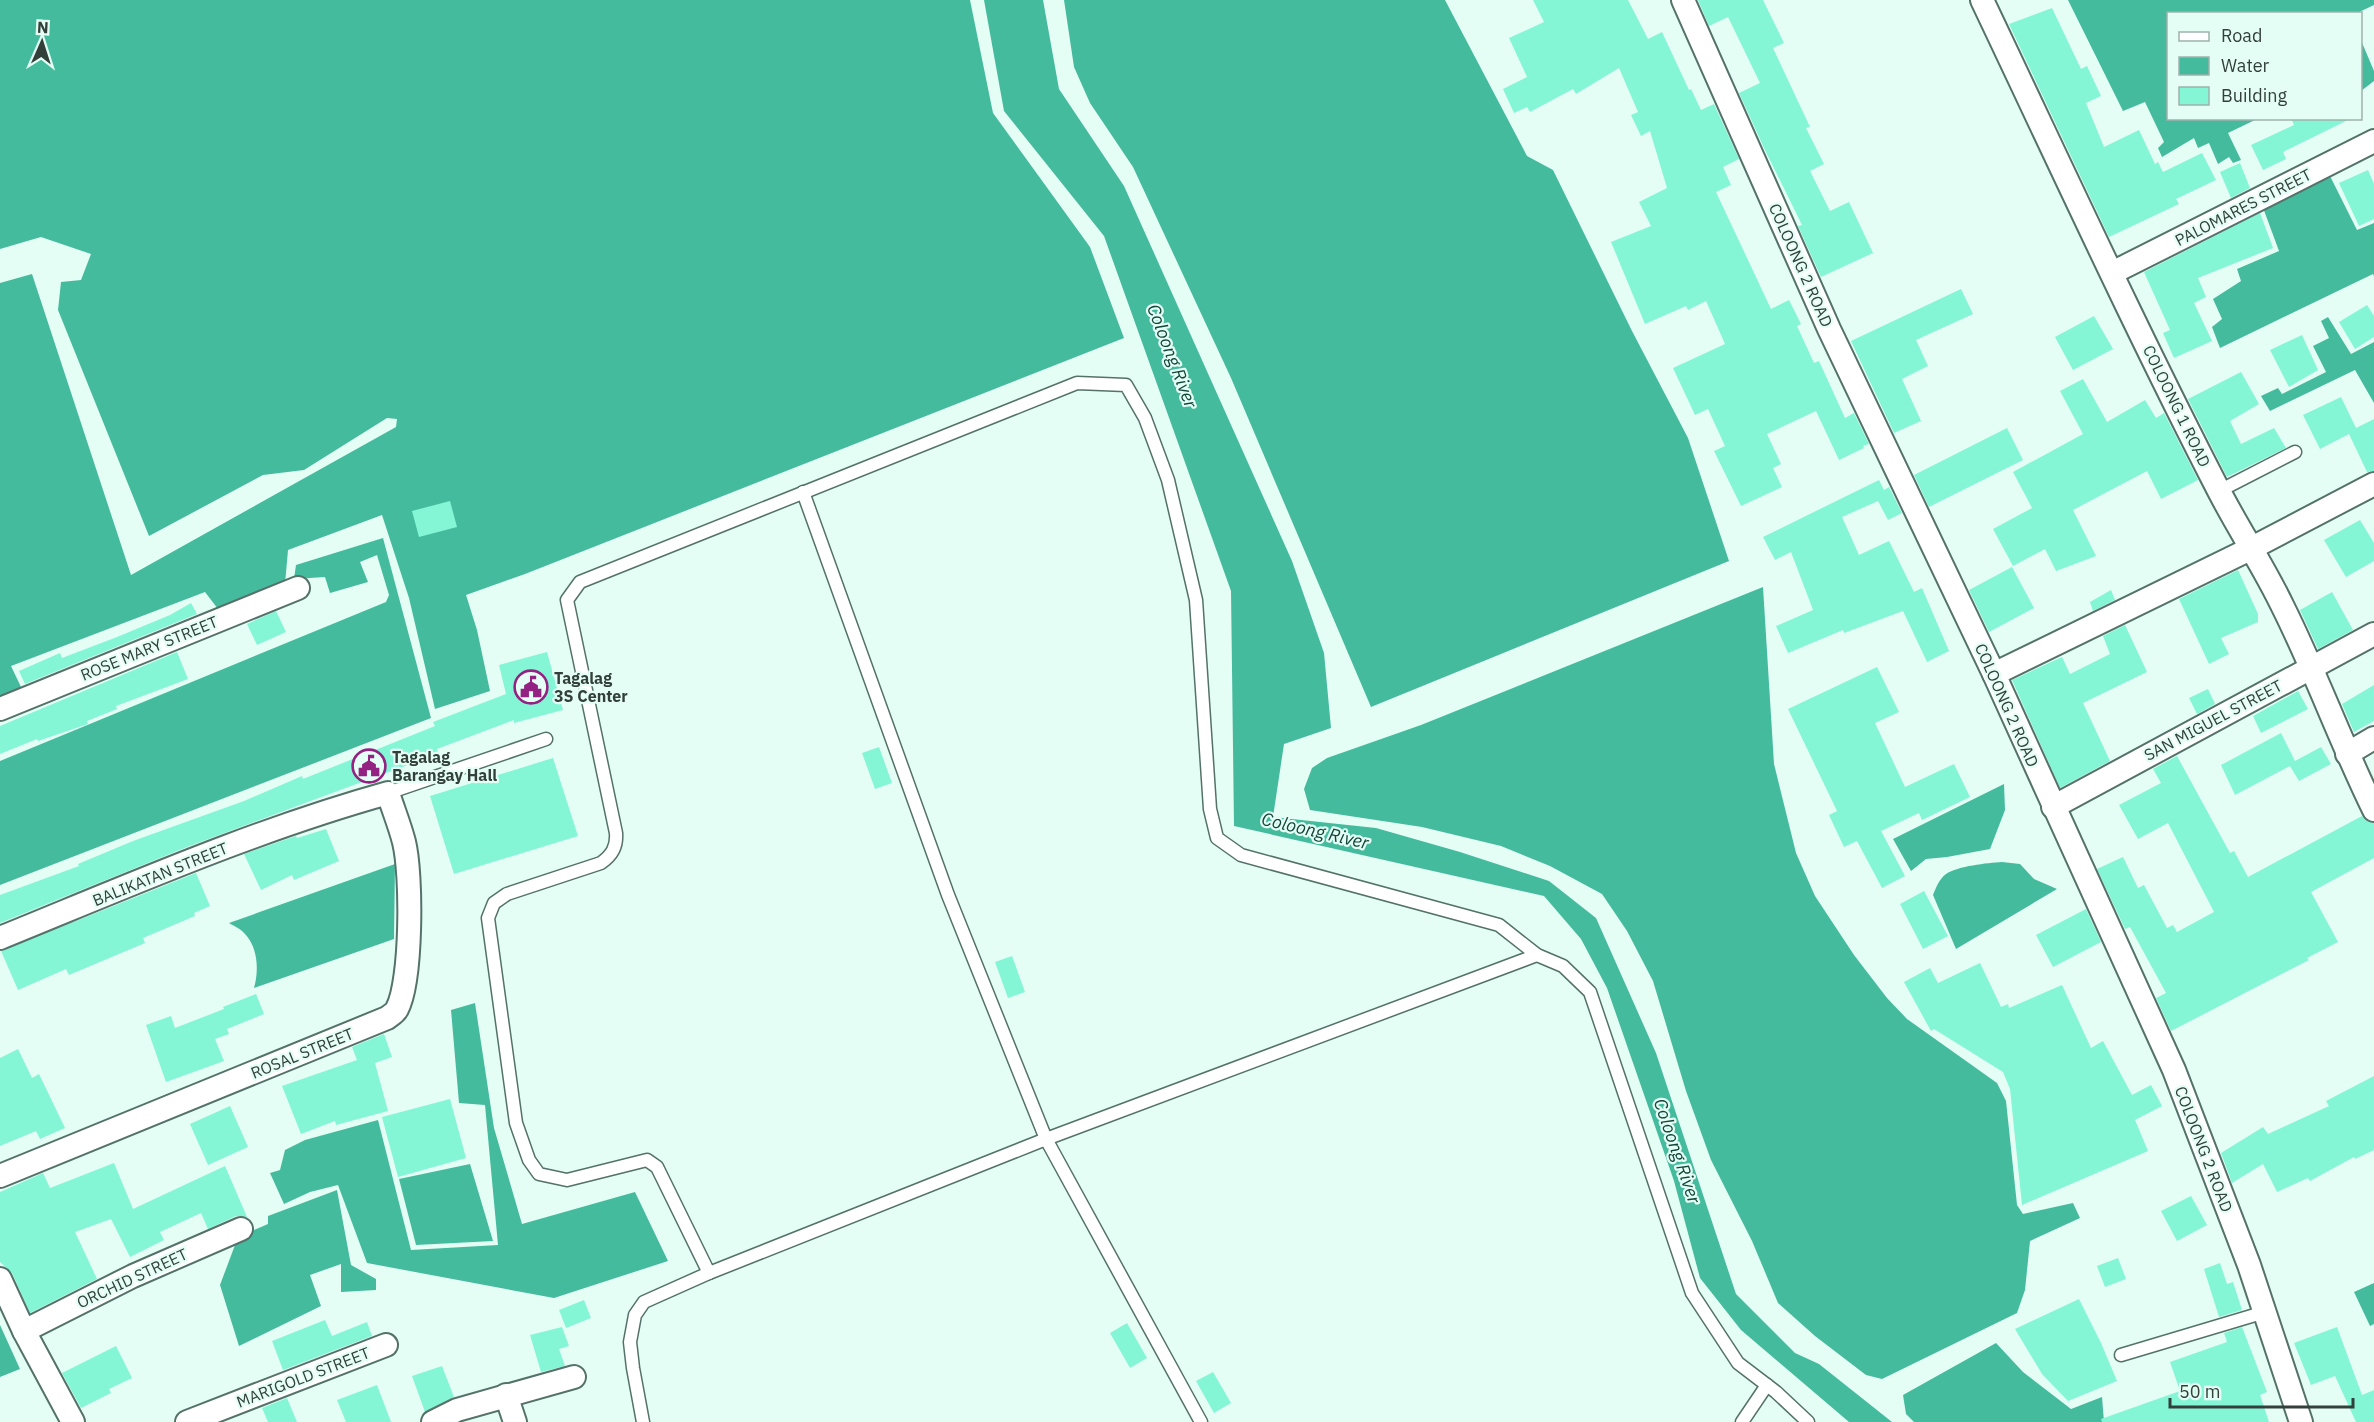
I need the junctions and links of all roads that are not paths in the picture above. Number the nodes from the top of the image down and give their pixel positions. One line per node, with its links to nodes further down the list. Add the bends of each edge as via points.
1 (1683, 0): 13 (street, COLOONG 2 ROAD, via 1829,329)
2 (1982, 0): 4 (street, COLOONG 1 ROAD)
3 (2374, 141): 4 (street, PALOMARES STREET)
4 (2112, 273): 7 (street, COLOONG 1 ROAD)
5 (2295, 452): 7 (lane)
6 (2374, 484): 9 (street)
7 (2219, 491): 9 (street, COLOONG 1 ROAD)
8 (803, 492): 22 (lane, via 1077,383 1126,385 1145,418 1168,480 1196,600 1210,808 1216,838 1241,855 1498,925); 23 (lane, via 948,895); 26 (lane, via 580,582 567,600 616,842 612,855 601,863 507,894 494,903 489,918 516,1123 529,1160 539,1174 567,1180 647,1160 657,1167)
9 (2250, 549): 12 (street, COLOONG 1 ROAD, via 2282,603); 13 (street)
10 (298, 588): 14 (street, ROSE MARY STREET)
11 (2374, 634): 12 (street, SAN MIGUEL STREET)
12 (2312, 667): 17 (street, COLOONG 1 ROAD); 19 (street, SAN MIGUEL STREET)
13 (1994, 674): 19 (street, COLOONG 2 ROAD)
14 (0, 709)
15 (2374, 738): 17 (street)
16 (546, 739): 18 (lane)
17 (2347, 754): 20 (street, COLOONG 1 ROAD)
18 (388, 794): 21 (street, BALIKATAN STREET, via 322,812); 24 (street, ROSAL STREET, via 404,843 409,896 408,947 396,1011)
19 (2053, 807): 28 (street, COLOONG 2 ROAD, via 2174,1070)
20 (2374, 810)
21 (0, 938)
22 (1537, 955): 23 (lane); 33 (lane, via 1563,966 1590,992 1692,1293 1738,1363)
23 (1046, 1139): 26 (lane); 40 (lane)
24 (0, 1176)
25 (241, 1229): 29 (street, ORCHID STREET, via 133,1276)
26 (709, 1273): 39 (lane, via 644,1302 635,1315 630,1342)
27 (0, 1279): 29 (street)
28 (2265, 1312): 31 (lane); 43 (street, COLOONG 2 ROAD)
29 (24, 1331): 35 (street)
30 (386, 1345): 36 (street, MARIGOLD STREET)
31 (2121, 1355)
32 (574, 1377): 34 (street)
33 (1767, 1385): 41 (lane); 42 (lane)
34 (506, 1395): 37 (street); 38 (street)
35 (73, 1422)
36 (187, 1422)
37 (433, 1422)
38 (515, 1422)
39 (643, 1422)
40 (1201, 1422)
41 (1742, 1422)
42 (1808, 1422)
43 (2301, 1422)

